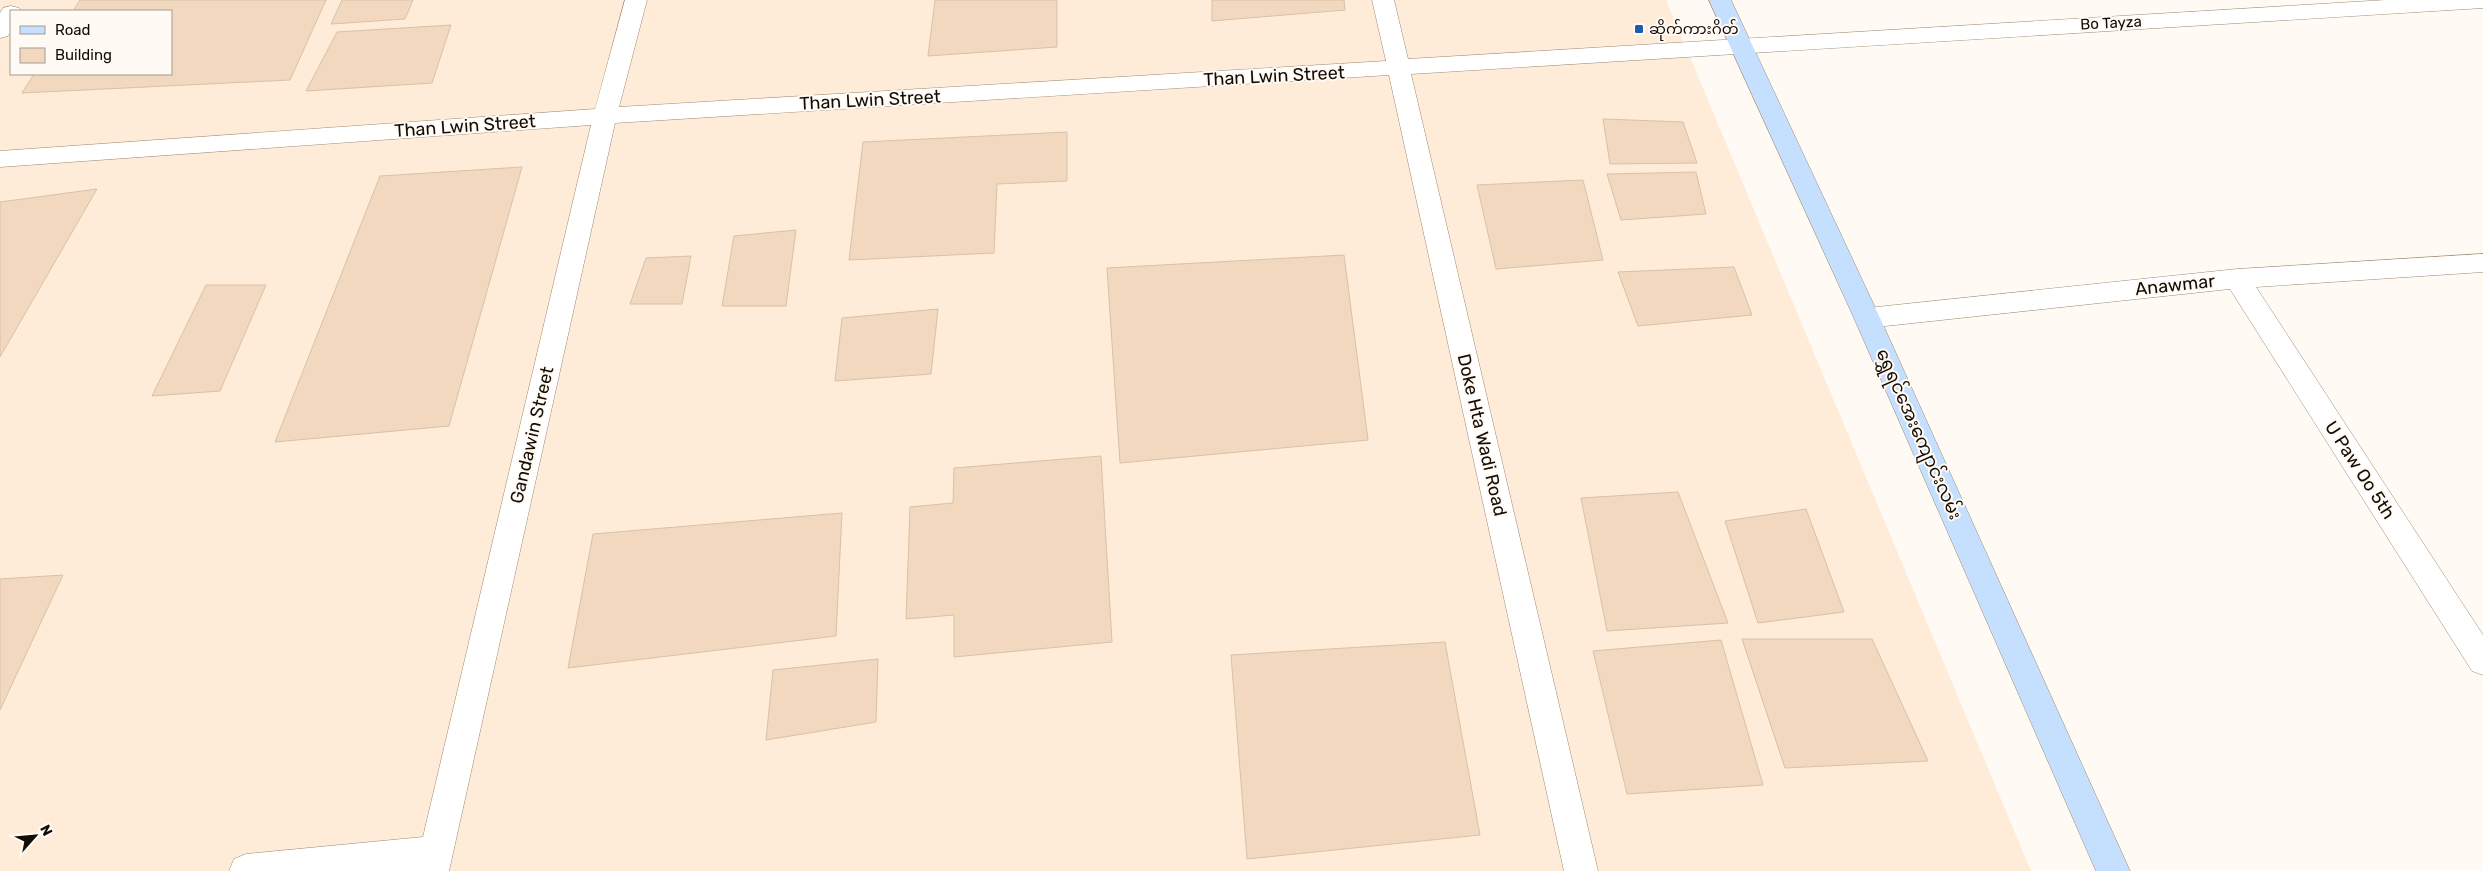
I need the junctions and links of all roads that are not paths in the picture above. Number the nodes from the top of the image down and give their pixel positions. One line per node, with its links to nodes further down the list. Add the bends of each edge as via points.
1 (636, 0): 9 (street, Gandawin Street)
2 (1383, 0): 8 (street, Doke Hta Wadi Road)
3 (1720, 0): 7 (street, ရွှေရင်အေးကျောင်းလမ်း)
4 (2483, 1): 7 (street, Bo Tayza)
5 (10, 15): 6 (street)
6 (0, 30)
7 (1740, 46): 8 (street, Than Lwin Street); 13 (street, ရွှေရင်အေးကျောင်းလမ်း)
8 (1398, 68): 9 (street, Than Lwin Street); 17 (street, Doke Hta Wadi Road)
9 (605, 116): 10 (street, Than Lwin Street); 15 (street, Gandawin Street)
10 (0, 159)
11 (2483, 263): 12 (street, Anawmar)
12 (2237, 279): 13 (street, Anawmar); 14 (street, U Paw Oo 5th)
13 (1867, 318): 18 (street, ရွှေရင်အေးကျောင်းလမ်း)
14 (2483, 661)
15 (434, 861): 16 (street)
16 (246, 871)
17 (1581, 871)
18 (2112, 871)

